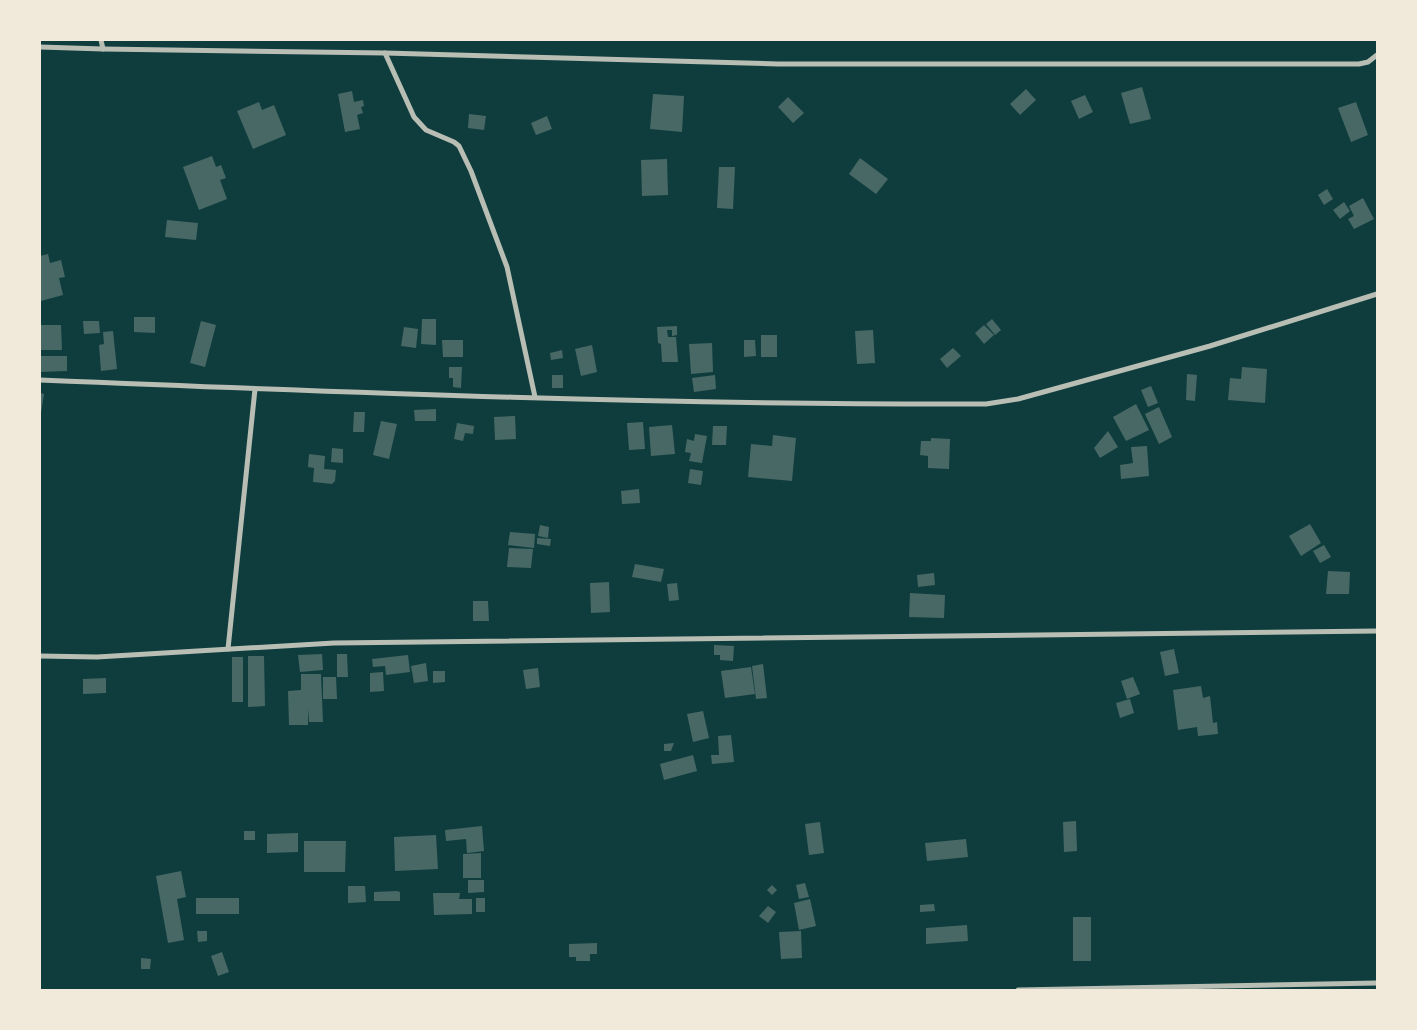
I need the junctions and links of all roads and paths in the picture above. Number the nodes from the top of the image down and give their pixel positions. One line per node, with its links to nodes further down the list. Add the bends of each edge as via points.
1 (101, 40): 3 (street)
2 (40, 47): 3 (street)
3 (103, 49): 4 (street)
4 (386, 53): 5 (street, via 778,64 1359,64); 9 (street, via 414,117 426,130 459,146 470,171 506,267)
5 (1377, 55)
6 (1377, 294): 9 (street, via 1162,359 1018,399 986,404)
7 (40, 380): 8 (street)
8 (255, 389): 9 (street); 11 (street)
9 (535, 397)
10 (1377, 632): 11 (street, via 334,643)
11 (228, 649): 12 (street, via 97,657)
12 (40, 656)
13 (1377, 983): 14 (street)
14 (1018, 990)

